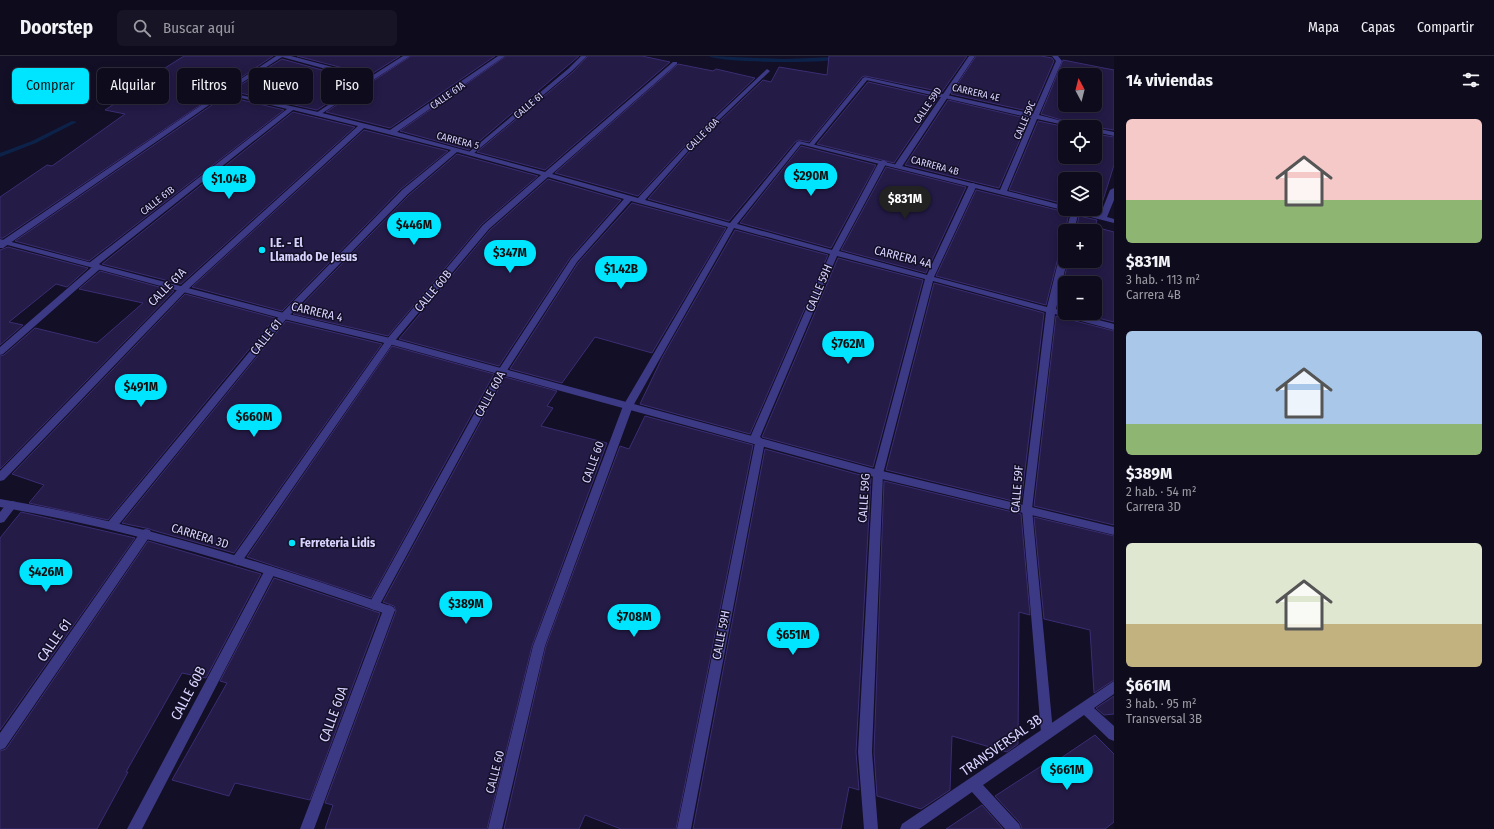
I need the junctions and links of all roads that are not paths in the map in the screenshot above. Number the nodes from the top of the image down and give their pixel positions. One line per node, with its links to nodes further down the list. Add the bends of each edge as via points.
1 (280, 56): 12 (street)
2 (284, 56): 9 (street)
3 (406, 56): 11 (street)
4 (502, 56): 23 (street, CALLE 61A)
5 (584, 56): 28 (street, CALLE 61)
6 (972, 56): 14 (street, CALLE 59D)
7 (1055, 56): 19 (street, CALLE 59C, via 1059,61)
8 (675, 63): 31 (street, CALLE 60B)
9 (329, 68)
10 (767, 71): 36 (street, CALLE 60A, via 694,141)
11 (373, 77)
12 (241, 81)
13 (241, 96): 17 (street, CARRERA 5)
14 (946, 96): 19 (street, CARRERA 4E); 26 (street, CARRERA 4E, via 865,79); 30 (street, CALLE 59D)
15 (206, 104): 43 (street)
16 (333, 104): 18 (street)
17 (292, 108): 18 (street, CARRERA 5); 45 (street, CALLE 61B)
18 (318, 114): 21 (street, CARRERA 5)
19 (1037, 117): 20 (street, CARRERA 4E); 34 (street, CALLE 59C)
20 (1058, 122)
21 (362, 126): 23 (street, CARRERA 5); 48 (street, CALLE 61A)
22 (1102, 131): 24 (street)
23 (391, 133): 27 (street, CARRERA 5)
24 (1114, 134)
25 (798, 143): 26 (street, CARRERA 4B); 42 (street, CALLE 60)
26 (811, 145): 29 (street, CARRERA 4B)
27 (456, 149): 28 (street, CARRERA 5); 50 (street, CALLE 61, via 405,192)
28 (471, 153): 31 (street, CARRERA 5)
29 (883, 162): 30 (street, CARRERA 4B); 44 (street, CALLE 59H)
30 (898, 166): 32 (street, CARRERA 4B)
31 (546, 174): 35 (street, CARRERA 5); 52 (street, CALLE 60B, via 486,228)
32 (973, 185): 34 (street, CARRERA 4B); 47 (street, CALLE 59G)
33 (1114, 190): 40 (street)
34 (1004, 192): 37 (street, CARRERA 4B)
35 (629, 198): 36 (street, CARRERA 5); 54 (street, CALLE 60A, via 574,260)
36 (640, 200): 38 (street, CARRERA 5)
37 (1058, 206)
38 (686, 212): 42 (street, CARRERA 4A)
39 (1095, 216): 40 (street, CARRERA 4B)
40 (1103, 218): 41 (street, CARRERA 4B)
41 (1114, 221)
42 (733, 224): 44 (street, CARRERA 4A); 55 (street, CALLE 60)
43 (2, 243): 45 (street, CARRERA 4)
44 (835, 252): 47 (street, CARRERA 4A); 56 (street, CALLE 59H)
45 (95, 266): 48 (street, CARRERA 4); 53 (street, CALLE 61B)
46 (1061, 268): 49 (street, CALLE 59F)
47 (930, 277): 49 (street, CARRERA 4A); 57 (street, CALLE 59G)
48 (183, 289): 50 (street, CARRERA 4); 58 (street, CALLE 61A)
49 (1051, 310): 51 (street, CARRERA 4A); 61 (street, CALLE 59F)
50 (284, 316): 52 (street, CARRERA 4); 63 (street, CALLE 61)
51 (1114, 327)
52 (390, 341): 54 (street, CARRERA 4); 66 (street, CALLE 60B)
53 (0, 352)
54 (502, 372): 55 (street, CARRERA 4); 68 (street, CALLE 60A)
55 (628, 406): 56 (street, CARRERA 4); 78 (street, CALLE 60, via 539,646)
56 (757, 440): 57 (street, CARRERA 4); 79 (street, CALLE 59H)
57 (878, 474): 61 (street, CARRERA 4); 80 (street, CALLE 59G, via 864,752)
58 (0, 477)
59 (0, 503): 60 (street, CARRERA 3D)
60 (12, 505): 62 (street); 63 (street, CARRERA 3D)
61 (1027, 509): 64 (street, CARRERA 4); 72 (street, CALLE 59F)
62 (0, 519)
63 (112, 525): 65 (street, CARRERA 3D)
64 (1114, 531)
65 (146, 533): 66 (street, CARRERA 3D); 74 (street, CALLE 61)
66 (237, 560): 67 (street, CARRERA 3D)
67 (270, 571): 68 (street, CARRERA 3D); 76 (street, CALLE 60B)
68 (374, 605): 69 (street, CARRERA 3D)
69 (389, 610): 77 (street, CALLE 60A)
70 (1114, 687): 71 (street, TRANSVERSAL 3B)
71 (1085, 708): 72 (street, TRANSVERSAL 3B); 73 (street)
72 (1047, 732): 75 (street, TRANSVERSAL 3B)
73 (1114, 735)
74 (0, 744)
75 (973, 784): 81 (street, TRANSVERSAL 3B); 82 (street)
76 (134, 829)
77 (308, 829)
78 (495, 829)
79 (684, 829)
80 (871, 829)
81 (907, 829)
82 (1014, 829)

